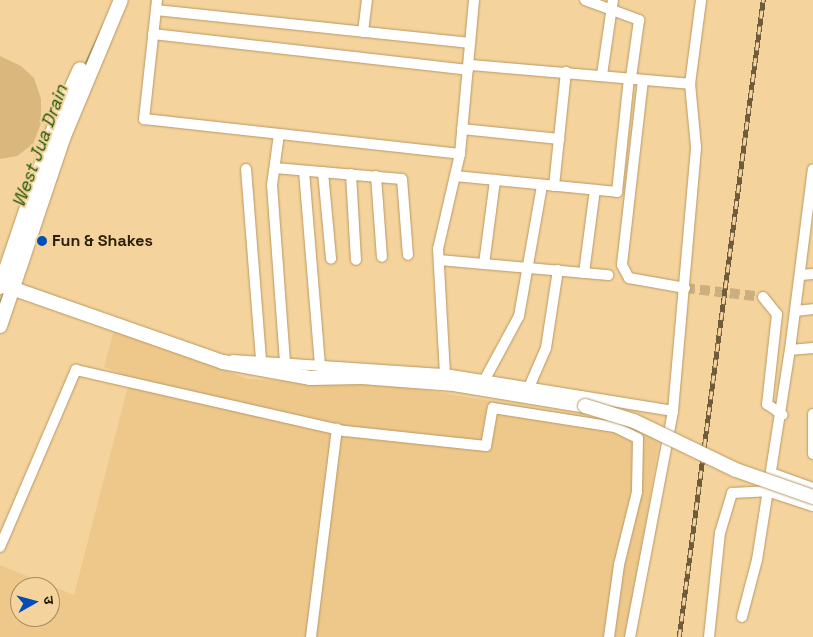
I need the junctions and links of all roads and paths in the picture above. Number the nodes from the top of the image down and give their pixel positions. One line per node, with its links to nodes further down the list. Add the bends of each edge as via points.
1 (111, 0): 48 (main road, via 56,122)
2 (121, 0): 48 (main road)
3 (367, 0): 9 (street)
4 (474, 0): 11 (street)
5 (585, 0): 7 (street)
6 (701, 0): 17 (street)
7 (612, 4): 14 (street); 15 (street, via 639,20)
8 (156, 5): 9 (street); 10 (street)
9 (363, 32): 11 (street)
10 (153, 34): 12 (street); 19 (street, via 144,119)
11 (470, 44): 12 (street)
12 (469, 67): 13 (street); 18 (street)
13 (566, 72): 14 (street); 20 (street)
14 (602, 76): 15 (street)
15 (630, 78): 16 (street); 33 (street, via 617,192)
16 (643, 80): 17 (street); 49 (street, via 622,265 629,278)
17 (690, 84): 49 (street, via 696,147)
18 (462, 129): 20 (street); 21 (street)
19 (279, 134): 21 (street); 22 (street)
20 (559, 139): 32 (street)
21 (460, 154): 29 (street)
22 (275, 168): 25 (street); 58 (street)
23 (813, 169): 34 (street)
24 (246, 170): 56 (street)
25 (304, 171): 26 (street); 59 (street)
26 (323, 172): 27 (street); 38 (street)
27 (350, 174): 28 (street); 39 (street)
28 (376, 176): 36 (street, via 402,178); 37 (street)
29 (455, 176): 30 (street); 40 (street)
30 (495, 180): 31 (street); 41 (street)
31 (542, 185): 32 (street); 42 (street)
32 (554, 186): 33 (street)
33 (595, 190): 44 (street)
34 (812, 191): 35 (street)
35 (809, 233): 47 (street)
36 (408, 255)
37 (382, 258)
38 (331, 260)
39 (356, 260)
40 (439, 260): 41 (street); 60 (street)
41 (484, 264): 42 (street)
42 (530, 268): 43 (street); 61 (street, via 519,316)
43 (558, 270): 44 (street); 62 (street, via 546,348)
44 (584, 273): 46 (street)
45 (813, 274): 47 (street)
46 (608, 275)
47 (800, 275): 52 (street)
48 (3, 286): 53 (main road); 57 (main road)
49 (686, 288): 63 (street)
50 (763, 297): 65 (street, via 777,314 767,404)
51 (813, 309): 52 (street)
52 (795, 310): 55 (street)
53 (0, 326)
54 (813, 348): 55 (street)
55 (790, 350): 65 (street)
56 (261, 361): 57 (street); 58 (street)
57 (224, 362): 71 (main road, bridge, via 310,378 454,384 585,406 634,421 736,470)
58 (285, 364): 59 (street)
59 (320, 366): 60 (street)
60 (445, 374): 61 (street)
61 (485, 379): 62 (street)
62 (530, 385): 63 (street)
63 (673, 411): 77 (street)
64 (813, 414): 67 (street)
65 (783, 415): 68 (street)
66 (337, 429): 73 (street, via 76,370); 75 (street); 76 (street, via 486,446 493,408 615,426 638,438 637,492 619,565)
67 (813, 454)
68 (771, 473): 69 (street); 70 (street)
69 (813, 488)
70 (768, 491): 72 (street); 74 (street, via 757,560); 78 (street, via 732,493 720,533)
71 (813, 497)
72 (813, 506)
73 (0, 547)
74 (742, 617)
75 (311, 637)
76 (609, 637)
77 (630, 637)
78 (709, 637)

